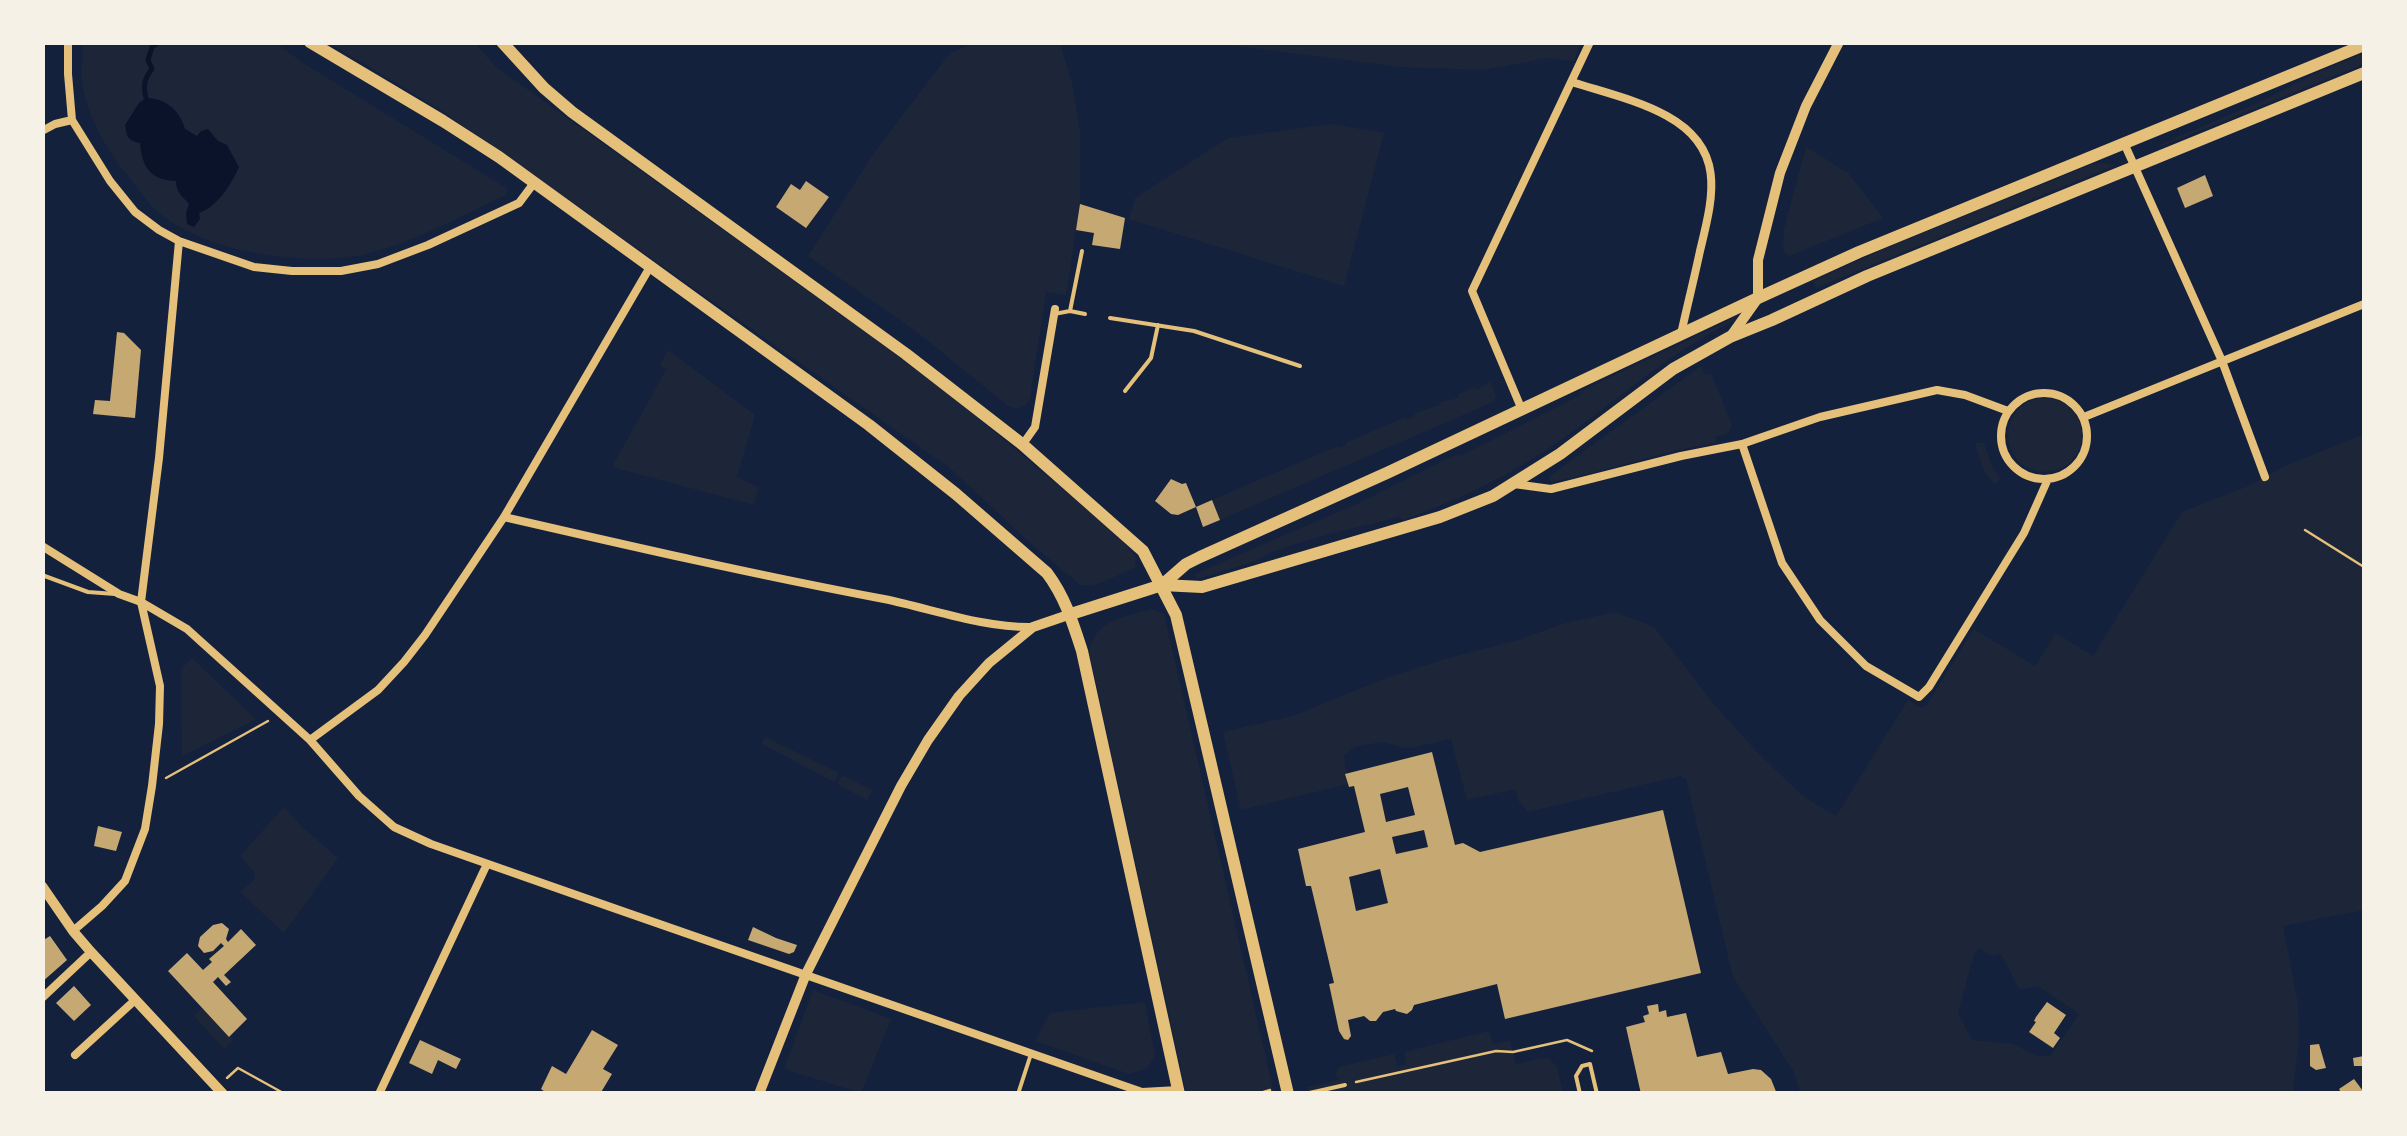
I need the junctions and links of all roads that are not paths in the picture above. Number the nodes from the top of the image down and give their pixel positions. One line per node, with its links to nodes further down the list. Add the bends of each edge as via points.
1 (68, 42): 9 (street)
2 (310, 42): 13 (main road)
3 (502, 42): 32 (main road, via 572,112)
4 (1590, 42): 8 (street)
5 (1838, 42): 17 (street, via 1780,172 1758,260)
6 (2364, 44): 11 (main road)
7 (2364, 73): 12 (main road)
8 (1572, 82): 24 (street, via 1672,118 1708,162 1711,204); 29 (street, via 1472,291)
9 (72, 120): 10 (street); 14 (street, via 134,212)
10 (42, 131)
11 (2124, 143): 12 (street); 17 (main road)
12 (2135, 166): 25 (main road); 26 (street)
13 (534, 183): 14 (street, via 519,203 428,245 341,271 254,267); 16 (main road)
14 (179, 240): 42 (street)
15 (1082, 251): 20 (lane)
16 (650, 266): 37 (street); 43 (main road, via 944,484 1047,573)
17 (1758, 298): 24 (main road); 25 (street)
18 (2364, 304): 26 (street)
19 (1055, 311): 20 (lane); 32 (street, via 1035,427)
20 (1070, 312): 21 (lane)
21 (1085, 314)
22 (1110, 318): 23 (lane)
23 (1158, 325): 27 (lane); 28 (lane, via 1151,358)
24 (1681, 336): 29 (main road)
25 (1730, 336): 36 (main road)
26 (2222, 362): 31 (street); 34 (street)
27 (1300, 366)
28 (1125, 391)
29 (1522, 410): 40 (main road, via 1200,556)
30 (2008, 411): 31 (street, via 2028,395 2054,393); 33 (street, via 1938,390); 35 (street, via 2000,438 2011,464)
31 (2084, 417): 35 (street, via 2085,452 2070,470)
32 (1022, 444): 40 (main road, via 1136,543)
33 (1742, 444): 35 (street, via 1782,564 1820,620 1866,666 1918,698 2024,533); 36 (street, via 1551,489)
34 (2265, 476)
35 (2048, 479)
36 (1514, 484): 40 (main road, via 1440,517 1202,586)
37 (504, 517): 44 (street, via 757,576); 45 (street, via 404,662)
38 (42, 546): 41 (street)
39 (42, 575): 41 (lane, via 88,592)
40 (1162, 585): 43 (main road); 61 (main road, via 1176,615)
41 (119, 594): 42 (street)
42 (141, 602): 45 (street, via 186,629); 48 (street, via 160,686 145,829 125,881)
43 (1070, 614): 44 (street); 57 (main road)
44 (1033, 627): 50 (street, via 958,696 928,740)
45 (310, 740): 46 (street, via 394,826)
46 (488, 864): 50 (street); 58 (street)
47 (42, 886): 48 (street)
48 (73, 931): 49 (street)
49 (91, 952): 51 (street); 52 (street)
50 (806, 974): 53 (street); 59 (street)
51 (42, 998)
52 (134, 1001): 54 (street); 56 (street)
53 (1030, 1054): 57 (street, via 1142,1092); 60 (lane)
54 (75, 1055)
55 (1344, 1084): 62 (lane)
56 (220, 1090)
57 (1179, 1092)
58 (379, 1094)
59 (760, 1094)
60 (1018, 1094)
61 (1288, 1094)
62 (1305, 1094)
63 (1580, 1094): 64 (lane, via 1576,1076 1590,1064)
64 (1597, 1094)

